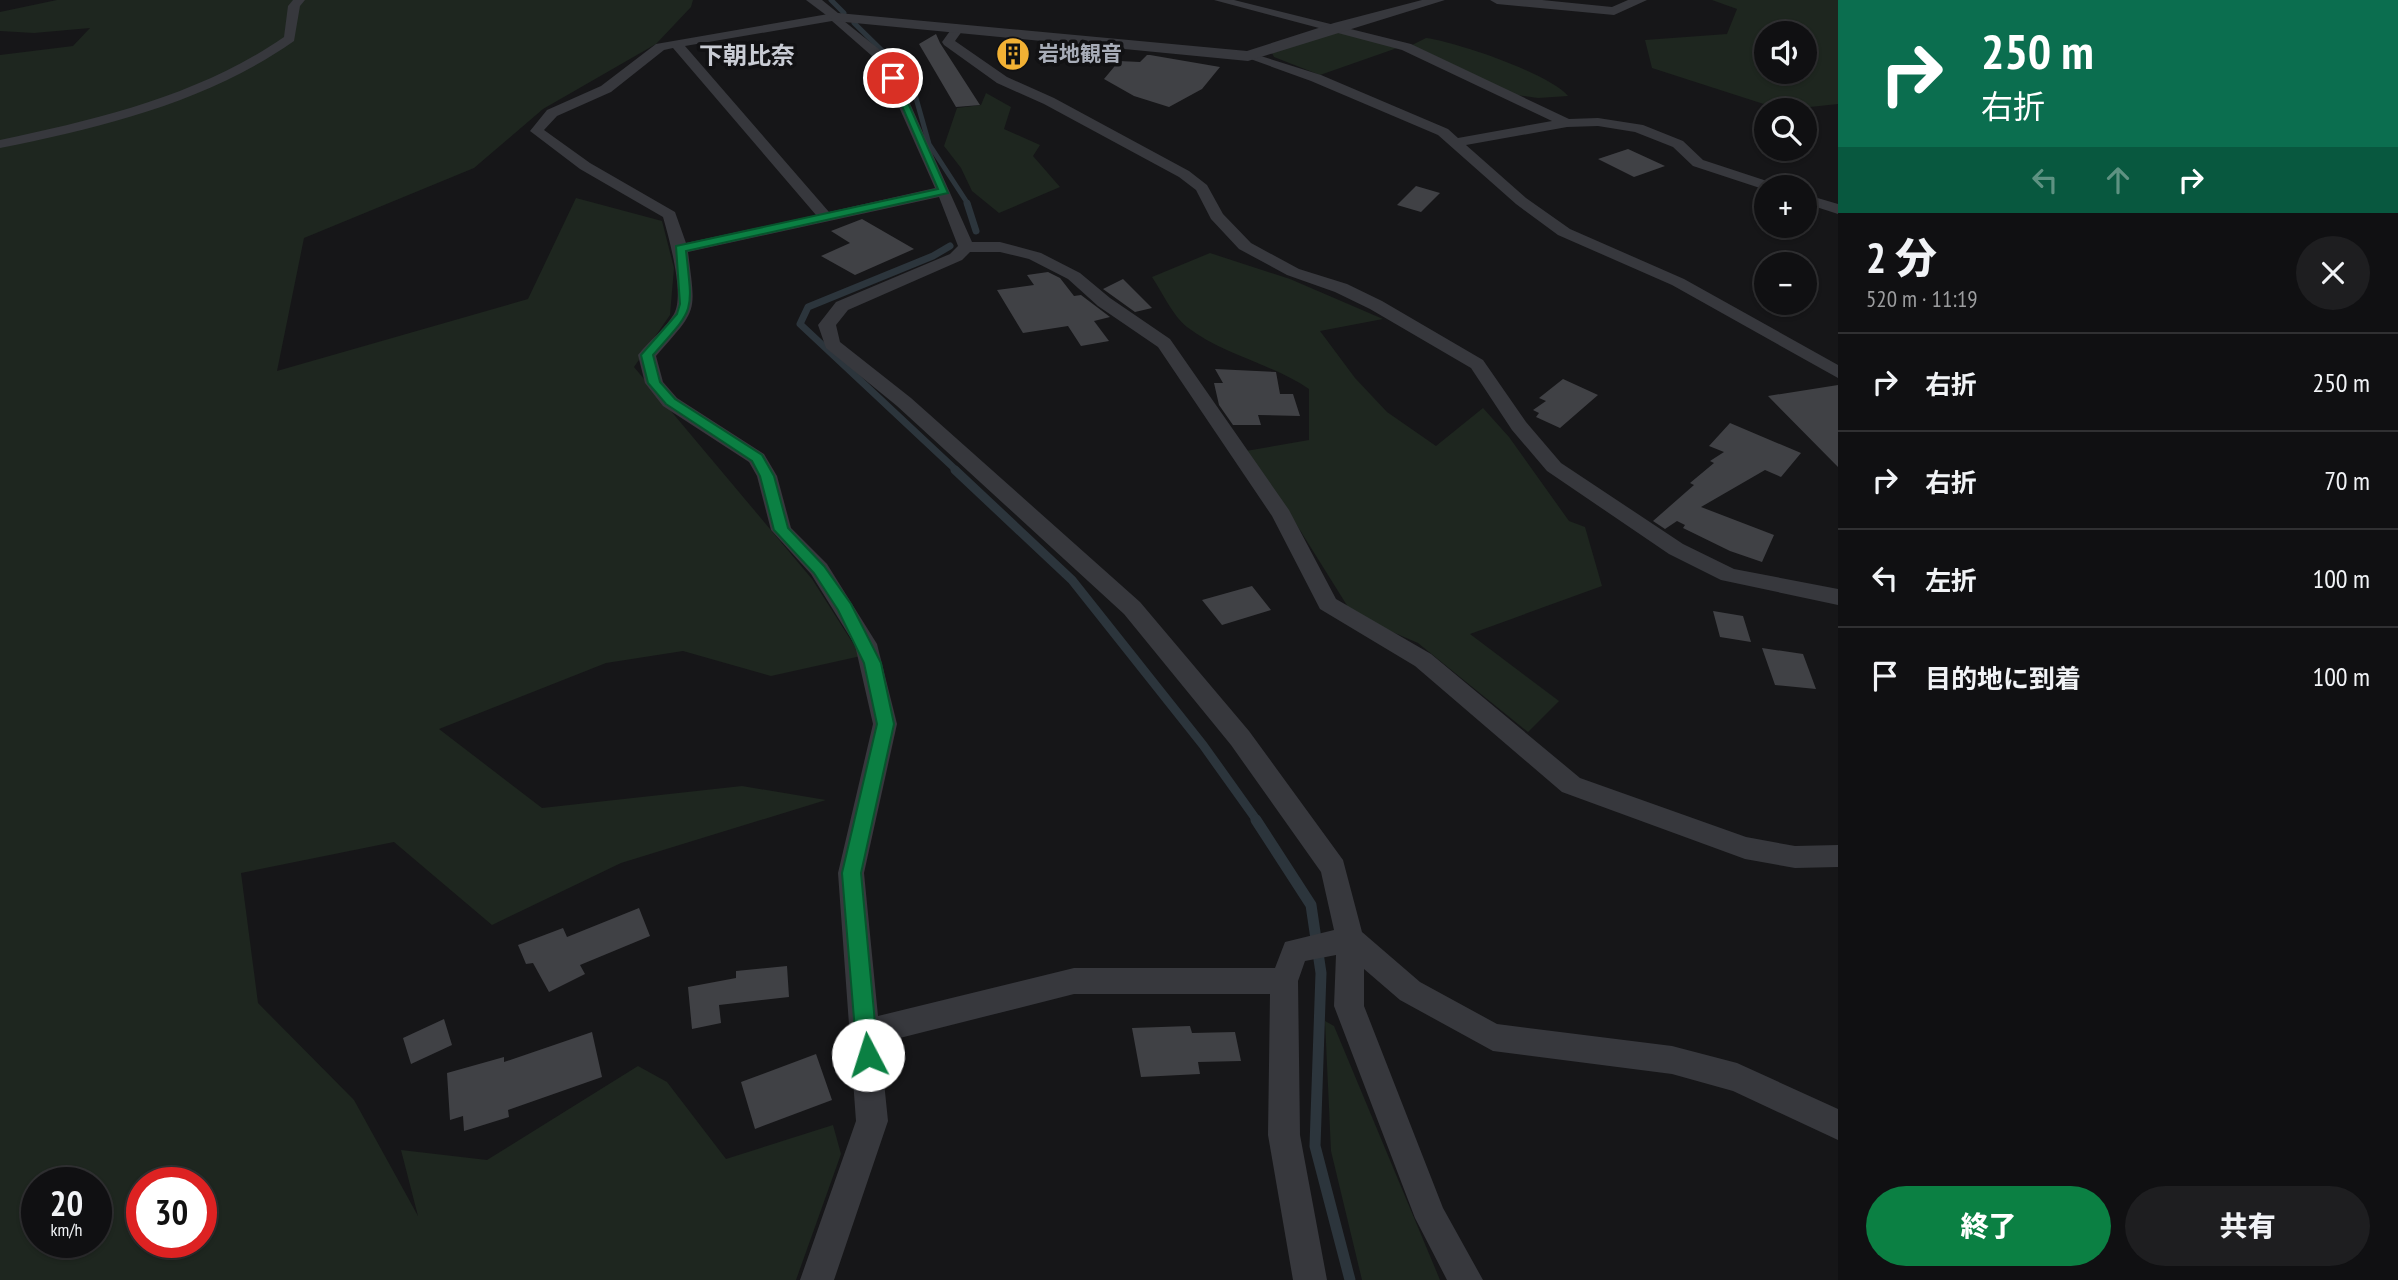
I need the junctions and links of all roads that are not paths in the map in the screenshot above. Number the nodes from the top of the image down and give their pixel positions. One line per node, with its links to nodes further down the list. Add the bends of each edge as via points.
1 (299, 0): 14 (street, via 290,38 253,65 105,119)
2 (813, 0): 7 (street)
3 (1220, 0): 8 (street)
4 (1438, 0): 8 (street)
5 (1497, 0): 6 (street, via 1614,11)
6 (1640, 0)
7 (834, 17): 9 (street); 10 (street); 16 (street, via 889,70)
8 (1339, 26): 11 (street); 12 (street, via 1434,57)
9 (959, 27): 11 (street); 23 (street, via 948,42 1002,80 1184,174 1202,188 1216,216 1245,246 1293,272 1341,288 1477,364 1554,467 1676,549 1729,575)
10 (676, 44): 19 (street); 21 (street, via 660,47 606,89 552,113 537,131 585,166 670,215)
11 (1248, 56): 13 (street, via 1316,78)
12 (1567, 123): 13 (street); 15 (street, via 1638,128 1678,144 1698,163)
13 (1457, 142): 22 (street, via 1521,201 1564,232 1689,288)
14 (0, 144)
15 (1754, 182)
16 (944, 191): 19 (street); 20 (street)
17 (1817, 202): 18 (street)
18 (1838, 209)
19 (825, 216): 21 (street)
20 (967, 247): 24 (street, via 1000,247 1035,256 1074,275 1164,343 1282,515 1328,604 1423,660 1571,785 1745,848 1795,858); 25 (street, via 956,257 842,306 827,325 832,344 904,402 1132,608 1240,738 1334,868)
21 (680, 249): 27 (street, via 686,304 647,355 654,383 670,402 757,458 767,476 781,530 819,569 873,663 885,724 851,873)
22 (1838, 373)
23 (1838, 597)
24 (1838, 856)
25 (1350, 939): 26 (street, via 1295,951); 28 (street, via 1410,991 1493,1037 1672,1060 1737,1078); 31 (street, via 1349,1006 1431,1218)
26 (1284, 981): 27 (street, via 1074,981); 30 (street, via 1284,1135)
27 (866, 1034): 29 (street, via 872,1121)
28 (1838, 1125)
29 (817, 1280)
30 (1310, 1280)
31 (1466, 1280)

